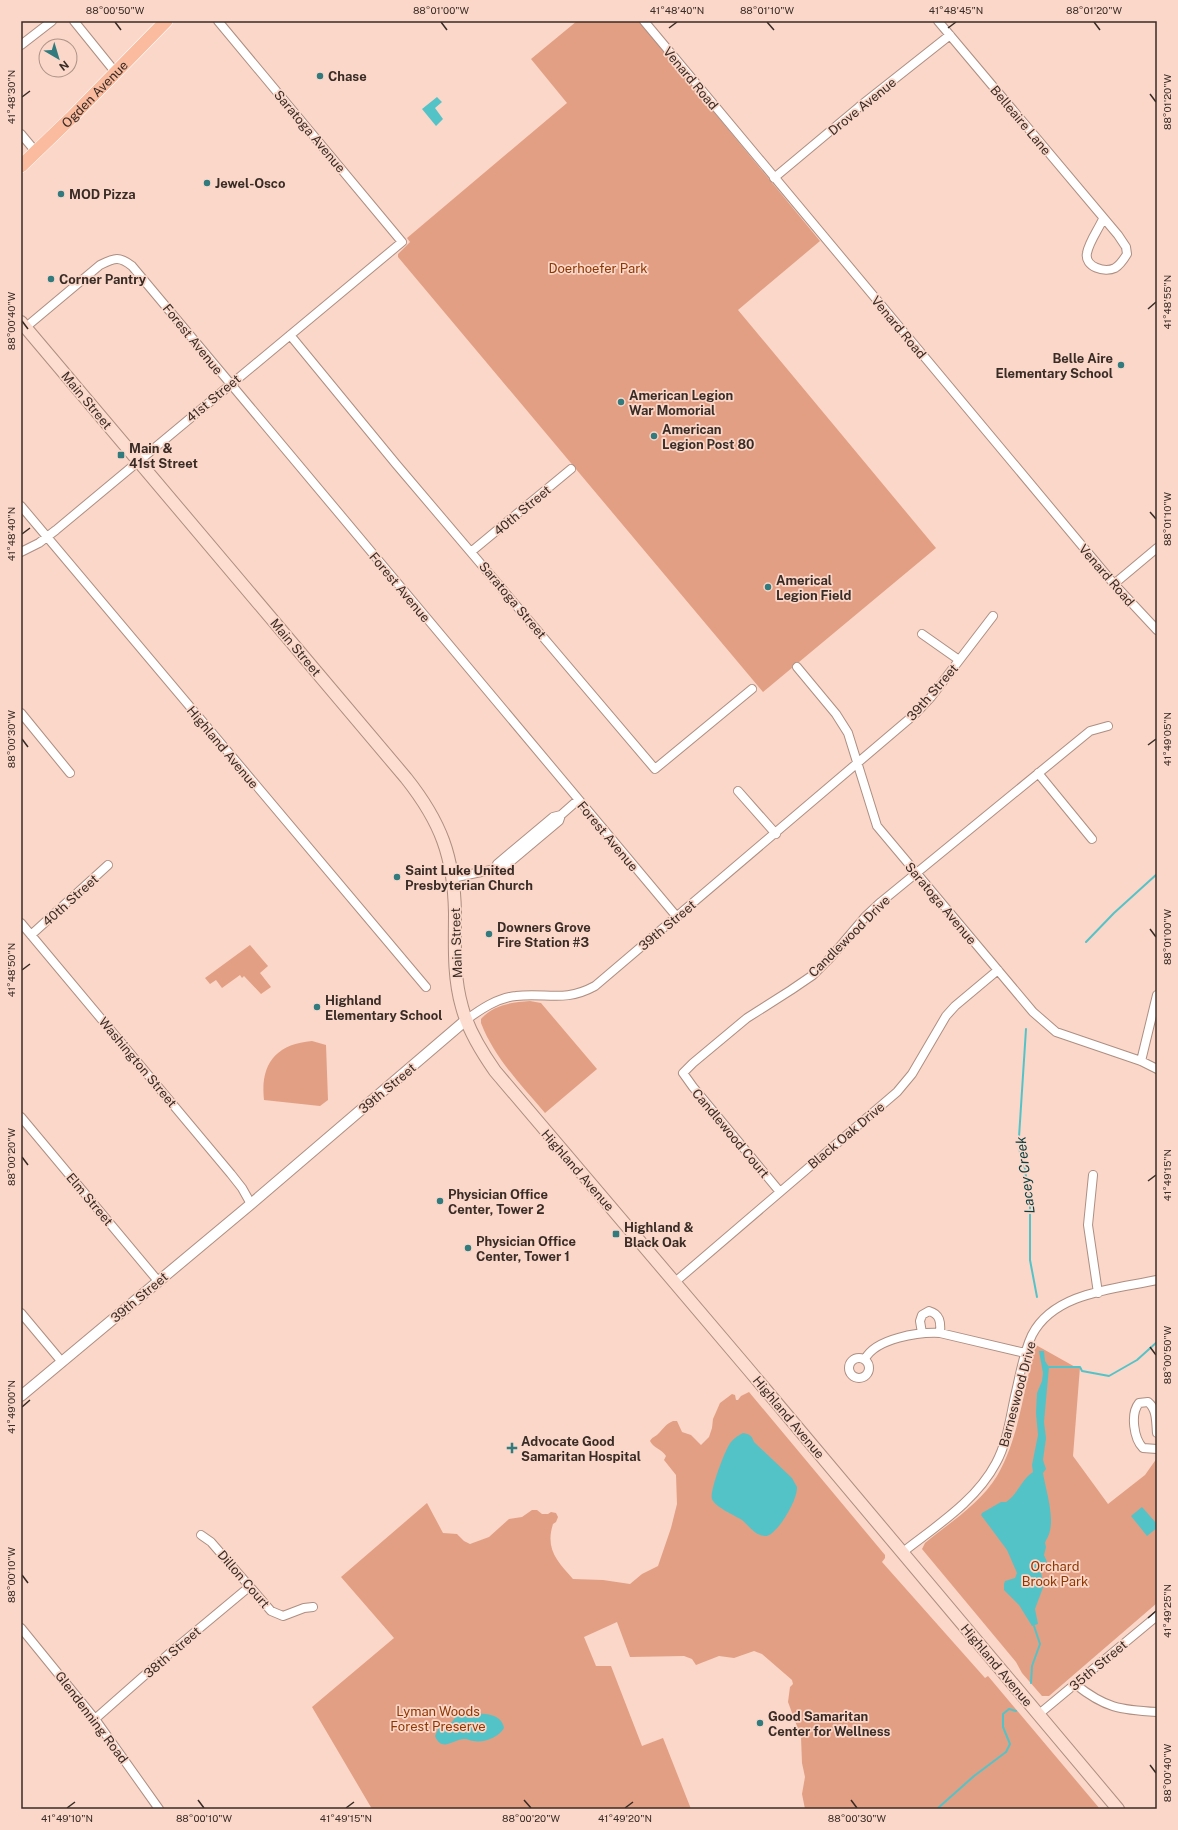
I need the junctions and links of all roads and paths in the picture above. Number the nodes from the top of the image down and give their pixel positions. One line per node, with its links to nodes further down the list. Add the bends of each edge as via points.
1 (52, 21): 8 (street)
2 (74, 21): 9 (street)
3 (166, 21): 9 (main road, Ogden Avenue)
4 (218, 21): 15 (street, Saratoga Avenue)
5 (644, 21): 13 (street, Venard Road)
6 (938, 21): 7 (street, Belleaire Lane)
7 (950, 35): 13 (street, Drove Avenue); 14 (street, Belleaire Lane)
8 (21, 45)
9 (116, 73): 11 (main road, Ogden Avenue)
10 (21, 134): 11 (street)
11 (36, 152): 12 (main road, Ogden Avenue)
12 (21, 166)
13 (774, 178): 26 (street, Venard Road)
14 (1103, 219): 14 (street, Belleaire Lane, via 1086,254 1088,262 1093,266 1109,270 1123,261 1127,254 1126,247 1118,235)
15 (402, 242): 17 (street, 41st Street)
16 (23, 324): 18 (street, Forest Avenue, via 100,265 114,259 123,259 143,278); 19 (main road, Main Street)
17 (290, 335): 18 (street, 41st Street); 24 (street, Saratoga Street, via 396,464)
18 (230, 384): 19 (street, 41st Street); 39 (street, Forest Avenue)
19 (139, 460): 22 (street, 41st Street); 44 (main road, Main Street, via 420,796 440,832)
20 (571, 469): 24 (street, 40th Street)
21 (21, 506): 22 (street, Highland Avenue)
22 (47, 537): 25 (street, 41st Street); 49 (street, Highland Avenue)
23 (1157, 548): 26 (street)
24 (472, 551): 32 (street, Saratoga Street, via 655,769)
25 (21, 552)
26 (1114, 584): 28 (street, Venard Road)
27 (993, 616): 30 (street, 39th Street)
28 (1157, 630)
29 (922, 634): 30 (street, 39th Street)
30 (959, 660): 35 (street, 39th Street, via 924,706)
31 (797, 667): 35 (street, Saratoga Avenue, via 843,725)
32 (752, 689)
33 (21, 713): 36 (street)
34 (1108, 726): 37 (street, Candlewood Drive, via 1090,730)
35 (857, 764): 40 (street, 39th Street); 43 (street, Saratoga Avenue, via 877,826)
36 (70, 773)
37 (1038, 773): 41 (street); 43 (street, Candlewood Drive)
38 (738, 791): 40 (street)
39 (578, 800): 44 (street, via 561,815 559,821 509,862 496,869); 45 (street, Forest Avenue)
40 (776, 834): 45 (street, 39th Street)
41 (1092, 839)
42 (108, 865): 47 (street, 40th Street)
43 (916, 873): 48 (street, Saratoga Avenue); 54 (street, Candlewood Drive, via 865,917 813,975 747,1018)
44 (452, 878): 51 (main road, Main Street, via 457,981)
45 (677, 917): 51 (street, 39th Street, via 606,977 584,992 561,996 515,996 483,1008)
46 (21, 923): 47 (street, Washington Street)
47 (31, 935): 58 (street, Washington Street, via 231,1174)
48 (998, 970): 52 (street, Saratoga Avenue, via 1032,1012 1056,1032); 57 (street, Black Oak Drive, via 946,1016 912,1074 897,1092)
49 (426, 987)
50 (1157, 995): 52 (street)
51 (466, 1020): 58 (street, 39th Street); 61 (main road, Highland Avenue, via 499,1077)
52 (1141, 1061): 53 (street, Saratoga Avenue)
53 (1157, 1069)
54 (683, 1073): 57 (street, Candlewood Court)
55 (21, 1117): 60 (street, Elm Street)
56 (1093, 1175): 62 (street, via 1088,1225)
57 (780, 1192): 61 (street, Black Oak Drive)
58 (251, 1204): 60 (street, 39th Street)
59 (1157, 1280): 62 (street, Barneswood Drive)
60 (158, 1281): 68 (street, 39th Street)
61 (675, 1282): 73 (main road, Highland Avenue)
62 (1098, 1293): 66 (street, Barneswood Drive, via 1065,1303 1046,1315 1036,1328)
63 (21, 1314): 68 (street)
64 (922, 1333): 65 (street); 65 (street, via 922,1315 930,1311 940,1319); 67 (street, via 889,1341 873,1350)
65 (940, 1333): 66 (street)
66 (1025, 1353): 73 (street, Barneswood Drive, via 1004,1443 990,1475 966,1502)
67 (865, 1359)
68 (62, 1362): 69 (street, 39th Street)
69 (21, 1396)
70 (1157, 1433): 71 (street, via 1155,1409 1148,1402 1139,1403 1134,1412 1136,1439 1143,1448)
71 (1157, 1449)
72 (201, 1535): 74 (street, Dillon Court, via 211,1542)
73 (903, 1552): 80 (main road, Highland Avenue)
74 (249, 1587): 75 (street, Dillon Court, via 271,1611 283,1616); 81 (street, 38th Street)
75 (313, 1607)
76 (1157, 1616): 78 (street, 35th Street)
77 (21, 1628): 81 (street, Glendenning Road)
78 (1075, 1684): 79 (street, via 1110,1706 1132,1711); 80 (street, 35th Street)
79 (1157, 1712)
80 (1039, 1714): 83 (main road, Highland Avenue)
81 (95, 1719): 82 (street, Glendenning Road)
82 (159, 1809)
83 (1118, 1809)

